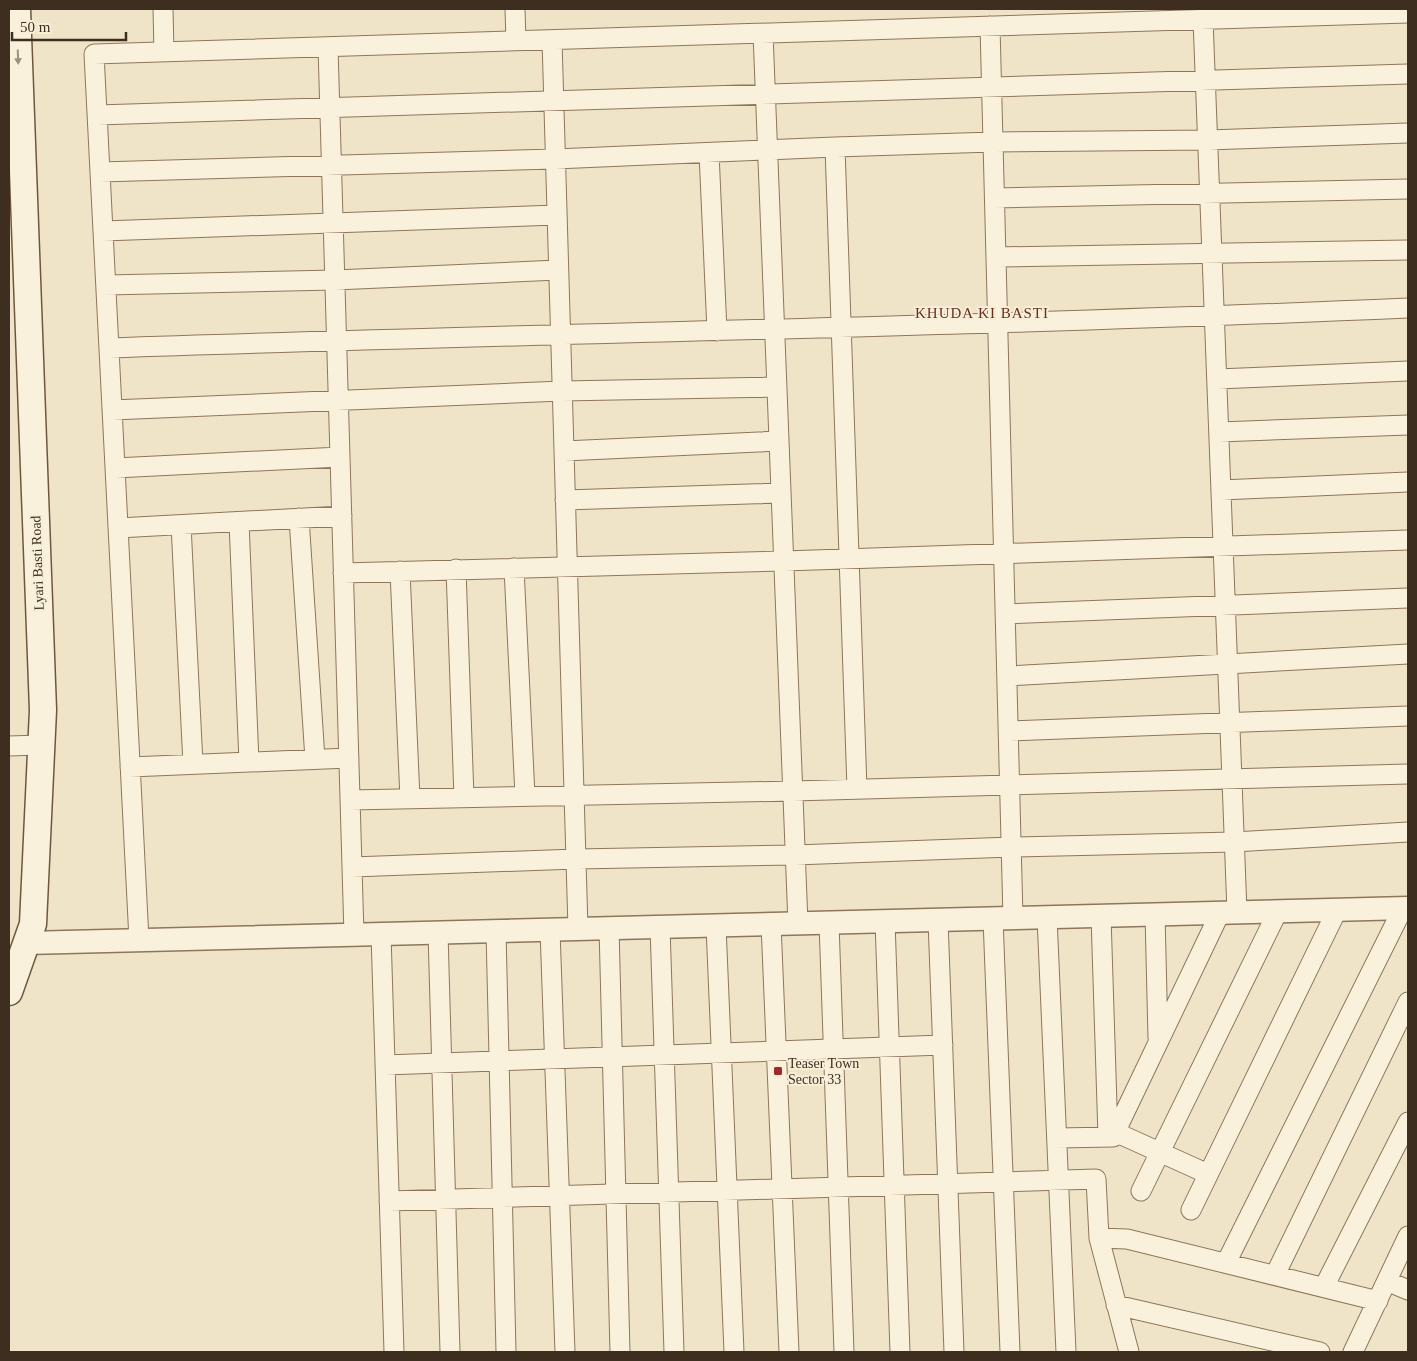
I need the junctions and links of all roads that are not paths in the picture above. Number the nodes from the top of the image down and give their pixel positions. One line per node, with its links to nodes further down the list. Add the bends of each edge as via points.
1 (17, 9): 23 (main road, Lyari Basti Road, one-way to 23)
2 (163, 9): 14 (street)
3 (515, 9): 12 (street)
4 (1343, 12): 5 (street); 6 (street)
5 (1281, 13): 8 (street)
6 (1408, 13)
7 (1140, 15): 8 (street); 9 (street)
8 (1203, 19): 16 (street)
9 (990, 26): 10 (street); 17 (street)
10 (763, 33): 11 (street); 18 (street)
11 (552, 40): 12 (street); 20 (street)
12 (516, 41): 13 (street)
13 (328, 47): 14 (street); 21 (street)
14 (164, 52): 22 (street, via 94,54)
15 (1408, 74): 16 (street)
16 (1206, 80): 17 (street); 25 (street)
17 (992, 87): 18 (street); 26 (street)
18 (766, 94): 20 (street); 28 (street)
19 (9, 97): 23 (main road, Lyari Basti Road)
20 (553, 101): 21 (street); 30 (street)
21 (329, 108): 22 (street); 31 (street)
22 (97, 115): 32 (street)
23 (21, 130): 94 (main road, Lyari Basti Road, via 43,710)
24 (1408, 133): 25 (street)
25 (1208, 140): 26 (street); 34 (street)
26 (993, 142): 27 (street); 35 (street)
27 (836, 147): 28 (street); 48 (street)
28 (768, 150): 29 (street); 49 (street)
29 (709, 153): 30 (street); 50 (street)
30 (555, 159): 31 (street); 36 (street)
31 (331, 165): 32 (street); 37 (street)
32 (100, 172): 38 (street)
33 (1408, 189): 34 (street)
34 (1210, 193): 35 (street); 40 (street)
35 (995, 198): 41 (street)
36 (557, 215): 37 (street); 42 (street)
37 (333, 223): 38 (street); 43 (street)
38 (103, 231): 44 (street)
39 (1408, 250): 40 (street)
40 (1212, 253): 41 (street); 46 (street)
41 (996, 258): 47 (street)
42 (558, 270): 43 (street); 51 (street)
43 (335, 280): 44 (street); 52 (street)
44 (106, 285): 53 (street)
45 (1408, 308): 46 (street)
46 (1214, 317): 47 (street); 55 (street)
47 (998, 323): 48 (street); 77 (street)
48 (842, 327): 49 (street); 78 (street)
49 (775, 329): 50 (street); 56 (street)
50 (717, 331): 51 (street)
51 (560, 335): 52 (street); 57 (street)
52 (336, 340): 53 (street); 58 (street)
53 (109, 348): 59 (street)
54 (1408, 371): 55 (street)
55 (1217, 379): 61 (street)
56 (777, 387): 57 (street); 62 (street)
57 (562, 392): 58 (street); 63 (street)
58 (338, 401): 59 (street); 64 (street)
59 (112, 410): 65 (street)
60 (1408, 425): 61 (street)
61 (1219, 432): 67 (street)
62 (779, 441): 63 (street); 68 (street)
63 (564, 451): 69 (street)
64 (340, 457): 65 (street); 70 (street)
65 (115, 468): 74 (street)
66 (1408, 482): 67 (street)
67 (1221, 490): 76 (street)
68 (781, 493): 69 (street); 79 (street)
69 (565, 500): 80 (street)
70 (342, 516): 71 (street); 84 (street)
71 (299, 518): 72 (street); 97 (street)
72 (240, 522): 73 (street); 98 (street)
73 (181, 525): 74 (street); 99 (street)
74 (118, 528): 100 (street)
75 (1408, 540): 76 (street)
76 (1223, 546): 77 (street); 86 (street)
77 (1004, 554): 78 (street); 87 (street)
78 (850, 559): 79 (street); 104 (street)
79 (784, 561): 80 (street); 105 (street)
80 (567, 566): 81 (street); 106 (street)
81 (514, 568): 82 (street); 107 (street)
82 (456, 569): 83 (street); 108 (street)
83 (400, 571): 84 (street); 109 (street)
84 (343, 572): 96 (street)
85 (1408, 598): 86 (street)
86 (1225, 606): 87 (street); 89 (street)
87 (1005, 614): 90 (street)
88 (1408, 654): 89 (street)
89 (1228, 664): 90 (street); 92 (street)
90 (1007, 676): 93 (street)
91 (1408, 716): 92 (street)
92 (1230, 723): 93 (street); 102 (street)
93 (1008, 731): 103 (street)
94 (41, 745): 95 (street); 140 (main road, Lyari Basti Road, via 33,924)
95 (9, 746)
96 (349, 758): 97 (street); 110 (street)
97 (315, 759): 98 (street)
98 (249, 762): 99 (street)
99 (193, 764): 100 (street)
100 (130, 767): 139 (street)
101 (1408, 774): 102 (street)
102 (1232, 779): 103 (street); 112 (street)
103 (1009, 785): 104 (street); 113 (street)
104 (857, 790): 105 (street)
105 (793, 791): 106 (street); 114 (street)
106 (574, 795): 107 (street); 115 (street)
107 (525, 796): 108 (street)
108 (464, 798): 109 (street)
109 (410, 799): 110 (street)
110 (350, 800): 116 (street)
111 (1408, 832): 112 (street)
112 (1234, 842): 113 (street); 120 (street)
113 (1011, 847): 114 (street); 124 (street)
114 (795, 855): 115 (street); 129 (street)
115 (576, 859): 116 (street); 133 (street)
116 (352, 867): 138 (street)
117 (1405, 908): 118 (street); 177 (street)
118 (1337, 910): 119 (street); 159 (street)
119 (1278, 911): 120 (street); 158 (street)
120 (1228, 912): 121 (street); 143 (street)
121 (1154, 914): 122 (street); 143 (street)
122 (1101, 916): 123 (street); 156 (street)
123 (1047, 917): 124 (street); 157 (street)
124 (1003, 918): 125 (street); 161 (street)
125 (938, 920): 126 (street); 144 (street)
126 (885, 921): 127 (street); 145 (street)
127 (829, 923): 129 (street); 146 (street)
128 (771, 924): 129 (street); 130 (street); 147 (street)
129 (798, 924)
130 (716, 926): 131 (street); 148 (street)
131 (660, 927): 132 (street); 149 (street)
132 (610, 928): 133 (street); 150 (street)
133 (578, 929): 134 (street)
134 (550, 930): 135 (street); 151 (street)
135 (496, 931): 136 (street); 152 (street)
136 (438, 933): 137 (street); 153 (street)
137 (381, 934): 138 (street); 154 (street)
138 (354, 935): 139 (street)
139 (139, 940): 140 (street)
140 (26, 944): 141 (main road, Lyari Basti Road)
141 (9, 992)
142 (1408, 1002): 178 (street)
143 (1158, 1042): 156 (street)
144 (943, 1045): 145 (street); 162 (street)
145 (889, 1047): 146 (street); 163 (street)
146 (833, 1049): 147 (street); 164 (street)
147 (777, 1051): 148 (street); 165 (street)
148 (721, 1053): 149 (street); 166 (street)
149 (664, 1055): 150 (street); 168 (street)
150 (613, 1057): 151 (street); 169 (street)
151 (555, 1059): 152 (street); 170 (street)
152 (499, 1061): 153 (street); 171 (street)
153 (442, 1063): 154 (street); 172 (street)
154 (385, 1065): 173 (street)
155 (1408, 1122): 180 (street)
156 (1111, 1134): 157 (street); 158 (street)
157 (1057, 1138): 160 (street)
158 (1160, 1153): 159 (street); 167 (street)
159 (1208, 1174): 174 (street)
160 (1058, 1180): 161 (street); 176 (street, via 1096,1179); 196 (street)
161 (1004, 1182): 162 (street); 195 (street)
162 (948, 1184): 163 (street); 194 (street)
163 (894, 1186): 164 (street); 193 (street)
164 (838, 1187): 165 (street); 192 (street)
165 (782, 1189): 166 (street); 191 (street)
166 (727, 1191): 168 (street); 190 (street)
167 (1141, 1191)
168 (669, 1192): 169 (street); 189 (street)
169 (616, 1194): 170 (street); 188 (street)
170 (560, 1196): 171 (street); 187 (street)
171 (503, 1198): 172 (street); 186 (street)
172 (446, 1200): 173 (street); 185 (street)
173 (390, 1201): 184 (street)
174 (1191, 1210)
175 (1408, 1236): 179 (street)
176 (1099, 1238): 177 (street, via 1127,1239); 183 (street)
177 (1226, 1263): 178 (street)
178 (1275, 1275): 180 (street)
179 (1387, 1281): 181 (street); 182 (street)
180 (1324, 1287): 182 (street)
181 (1408, 1290)
182 (1378, 1300): 199 (street)
183 (1116, 1305): 197 (street); 198 (street)
184 (394, 1352)
185 (450, 1352)
186 (506, 1352)
187 (565, 1352)
188 (620, 1352)
189 (674, 1352)
190 (734, 1352)
191 (789, 1352)
192 (844, 1352)
193 (900, 1352)
194 (954, 1352)
195 (1010, 1352)
196 (1066, 1352)
197 (1129, 1352)
198 (1320, 1352)
199 (1353, 1352)

